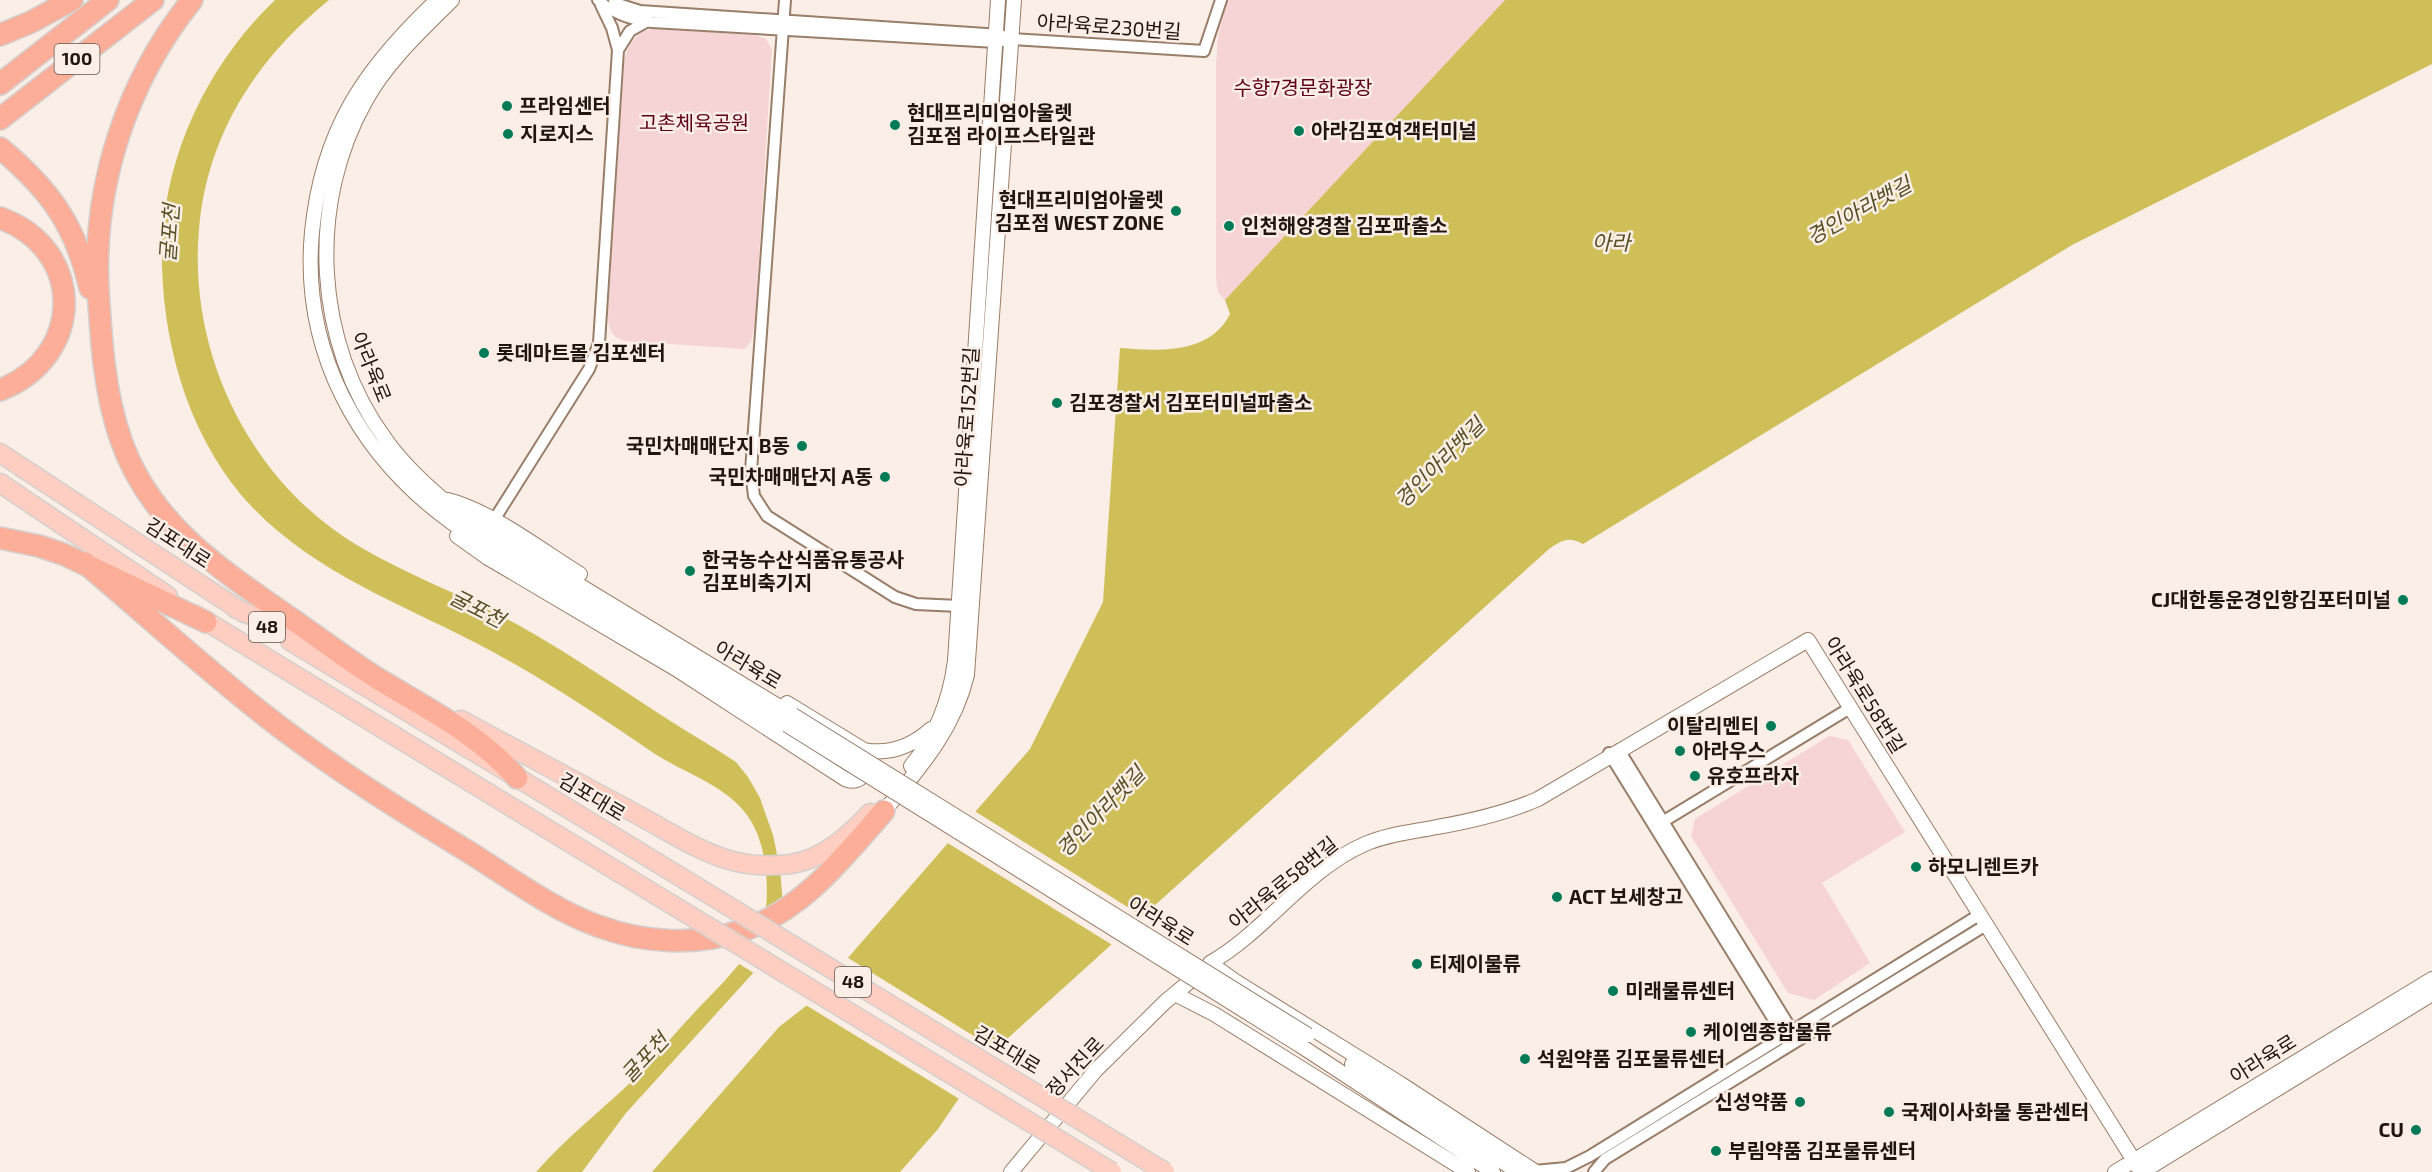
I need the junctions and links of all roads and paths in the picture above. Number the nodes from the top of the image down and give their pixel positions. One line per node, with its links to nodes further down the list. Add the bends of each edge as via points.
1 (72, 0): 15 (highway)
2 (108, 0): 19 (highway, 100)
3 (153, 0): 20 (highway, 100)
4 (192, 0): 23 (highway, via 154,54 136,88 109,167 97,267)
5 (437, 0): 27 (street, 아라육로, via 366,77 344,115 319,180 310,258 318,327 344,400 384,463)
6 (452, 0): 27 (street, 아라육로, via 394,60 360,111 336,171 327,250 331,312 354,388 386,441)
7 (598, 0): 13 (street, 아라육로230번길, via 621,15); 18 (street)
8 (614, 0): 14 (street, 아라육로230번길, via 640,10)
9 (785, 0): 14 (street)
10 (998, 0): 16 (street, 아라육로152번길)
11 (1014, 0): 17 (street, 아라육로152번길)
12 (1221, 0): 17 (street, 아라육로230번길, via 1204,51)
13 (647, 21): 14 (street, 아라육로230번길); 18 (street, via 630,31)
14 (783, 24): 16 (street, 아라육로230번길); 31 (street, via 751,471 753,496 767,516 895,597 916,604)
15 (0, 35)
16 (996, 37): 17 (street, 아라육로230번길); 31 (street, 아라육로152번길)
17 (1012, 39): 40 (street, 아라육로152번길, via 967,675 943,736 924,764)
18 (618, 50): 28 (street, via 597,352)
19 (0, 84)
20 (0, 119)
21 (0, 148): 23 (highway, via 24,168 62,215 78,244)
22 (0, 218): 24 (highway, via 14,223 44,248 59,277 64,307 63,323 46,358 35,370)
23 (100, 329): 34 (highway, via 116,423 138,476 156,506 188,542 228,575)
24 (0, 390)
25 (0, 453): 32 (main road, 김포대로 / 48)
26 (0, 483): 33 (main road, 48)
27 (438, 504): 28 (street, via 465,505); 37 (street, via 446,528 488,558 676,669 853,781 864,776 869,764 865,752); 50 (street, 아라육로, bridge, via 453,524 790,720)
28 (494, 520): 37 (street)
29 (0, 538): 30 (highway, via 39,546)
30 (85, 563): 33 (highway); 40 (highway, via 263,714 308,747 375,794 596,926 634,937 672,940 718,936 760,923 797,901 828,873)
31 (959, 606): 36 (street, 아라육로152번길, via 954,672)
32 (235, 608): 34 (main road); 39 (main road, 김포대로 / 48)
33 (206, 622): 53 (main road, 48, bridge)
34 (366, 670): 39 (highway, via 492,751); 40 (main road, via 724,859 767,866 793,864 838,843)
35 (1850, 708): 38 (street, 아라육로58번길, via 1808,640); 41 (street); 42 (street, 아라육로58번길)
36 (938, 721): 37 (street, via 915,742 896,750 874,752); 40 (street, 아라육로152번길)
37 (856, 744)
38 (1613, 753): 41 (street); 43 (street, 아라육로58번길, via 1514,802 1383,832 1347,846 1291,889); 49 (street)
39 (518, 778): 54 (main road, 김포대로 / 48, bridge)
40 (880, 809)
41 (1664, 821): 49 (street)
42 (1982, 920): 49 (street); 51 (street, 아라육로58번길)
43 (1210, 963): 45 (street); 46 (street, 아라육로58번길)
44 (2432, 979): 51 (street, 아라육로)
45 (1235, 981): 48 (street, via 1216,1000); 58 (street)
46 (1175, 994): 48 (street); 52 (street, 정서진로, via 1096,1070)
47 (2432, 994): 51 (street, 아라육로)
48 (1214, 1014): 55 (street)
49 (1790, 1038): 58 (street, via 1576,1164); 59 (street, via 1605,1159)
50 (1304, 1041): 56 (street, 아라육로); 57 (street, 아라육로)
51 (2139, 1168): 60 (street, 아라육로)
52 (1011, 1172)
53 (1112, 1172)
54 (1165, 1172)
55 (1468, 1172)
56 (1493, 1172)
57 (1518, 1172)
58 (1535, 1172)
59 (1594, 1172)
60 (2115, 1172)

